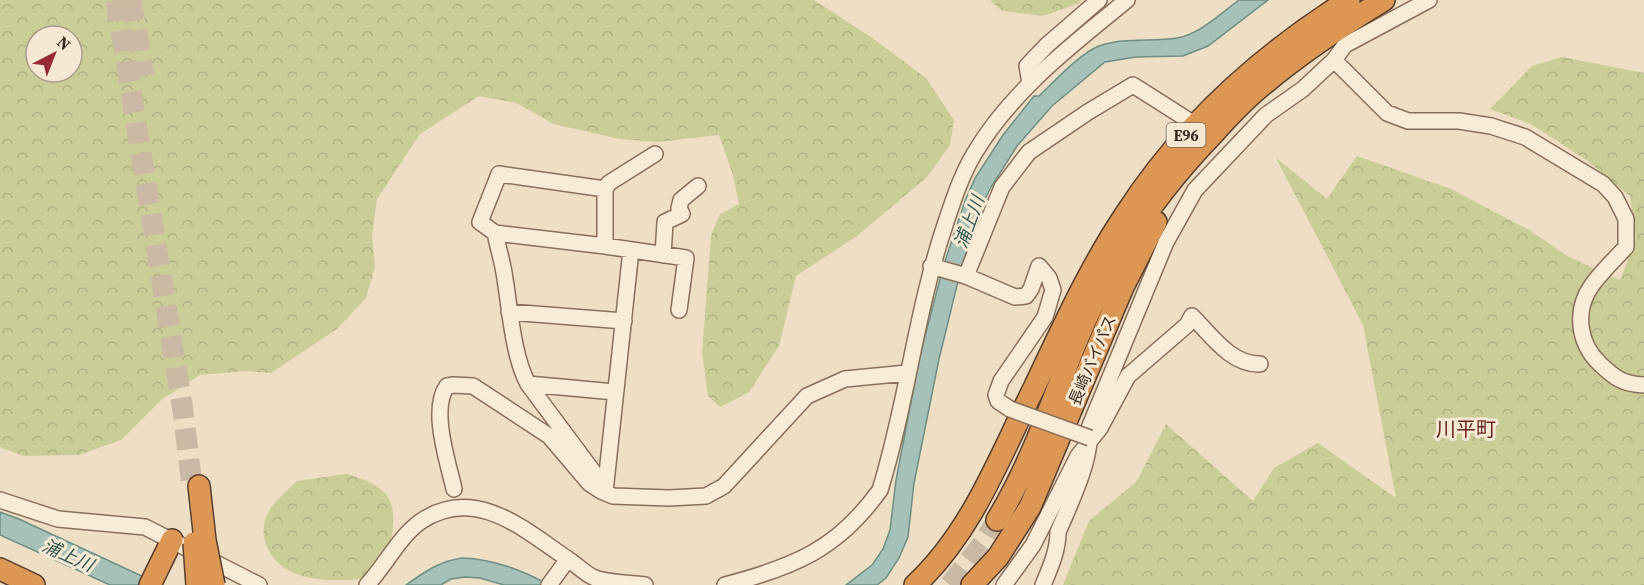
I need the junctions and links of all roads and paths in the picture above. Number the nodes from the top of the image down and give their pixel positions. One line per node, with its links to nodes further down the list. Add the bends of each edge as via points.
1 (1099, 0): 7 (street, via 1027,66)
2 (1127, 0): 7 (street)
3 (1349, 0): 20 (highway, E96, via 1270,54 1183,138 1125,215)
4 (1384, 0): 9 (highway, 長崎バイパス / E96, via 1282,69)
5 (1429, 0): 6 (street, via 1345,45)
6 (1334, 60): 10 (street, via 1304,89 1266,116); 27 (street, via 1387,113 1408,121 1491,126 1525,137 1603,184 1626,219 1626,247 1591,286 1583,302 1582,337 1591,355 1617,380)
7 (1030, 83): 18 (street, via 974,154 957,189)
8 (1188, 120): 19 (street, via 1133,85 1029,152 1002,187)
9 (1209, 135): 10 (street); 34 (highway, 長崎バイパス / E96, via 1156,199 1107,277 1014,490); 54 (highway, 長崎バイパス / E96, via 1145,240 1030,507 998,557)
10 (1232, 153): 29 (street, via 1195,190 1166,242 1089,428)
11 (655, 154): 13 (street)
12 (698, 186): 17 (street, via 681,200 682,214 664,222)
13 (605, 189): 14 (street, via 500,174 480,222); 15 (street)
14 (495, 233): 15 (street); 22 (street)
15 (605, 246): 16 (street)
16 (631, 250): 17 (street); 23 (street)
17 (663, 255): 21 (street, via 686,258)
18 (935, 267): 19 (street); 25 (street)
19 (966, 276): 29 (street, bridge, via 1015,297 1026,296 1040,266 1053,290 1045,317 1001,381 996,395 1010,409)
20 (1078, 299): 52 (highway, E96, via 963,527); 53 (highway, E96, via 989,505)
21 (679, 310)
22 (509, 312): 23 (street); 26 (street)
23 (624, 321): 28 (street)
24 (1260, 364): 29 (street, via 1232,355 1192,316 1187,325 1128,376 1100,428)
25 (907, 373): 32 (street, via 845,380 807,396 724,486 706,496 613,496); 51 (street, via 880,490 858,518 840,536 798,562)
26 (528, 384): 28 (street); 32 (street, via 596,474)
27 (1644, 385)
28 (615, 392): 32 (street)
29 (1090, 438): 55 (street, via 1033,545); 56 (street)
30 (196, 486): 36 (highway)
31 (454, 489): 32 (street, via 440,411 441,395 454,384 473,386 549,436 589,483)
32 (603, 492)
33 (0, 500): 35 (street, via 58,519 145,527)
34 (997, 520)
35 (172, 540): 40 (highway); 48 (street)
36 (199, 540): 44 (highway, bridge); 45 (highway, bridge); 46 (highway, bridge); 47 (highway, bridge)
37 (567, 559): 41 (street); 49 (street, via 504,516 482,509 447,509 420,521 406,534); 50 (street, via 594,578)
38 (0, 569): 43 (highway)
39 (0, 577): 42 (highway)
40 (154, 577)
41 (553, 579)
42 (17, 585)
43 (34, 585)
44 (192, 585)
45 (197, 585)
46 (207, 585)
47 (214, 585)
48 (260, 585)
49 (367, 585)
50 (645, 585)
51 (726, 585)
52 (915, 585)
53 (932, 585)
54 (972, 585)
55 (1004, 585)
56 (1043, 585)

